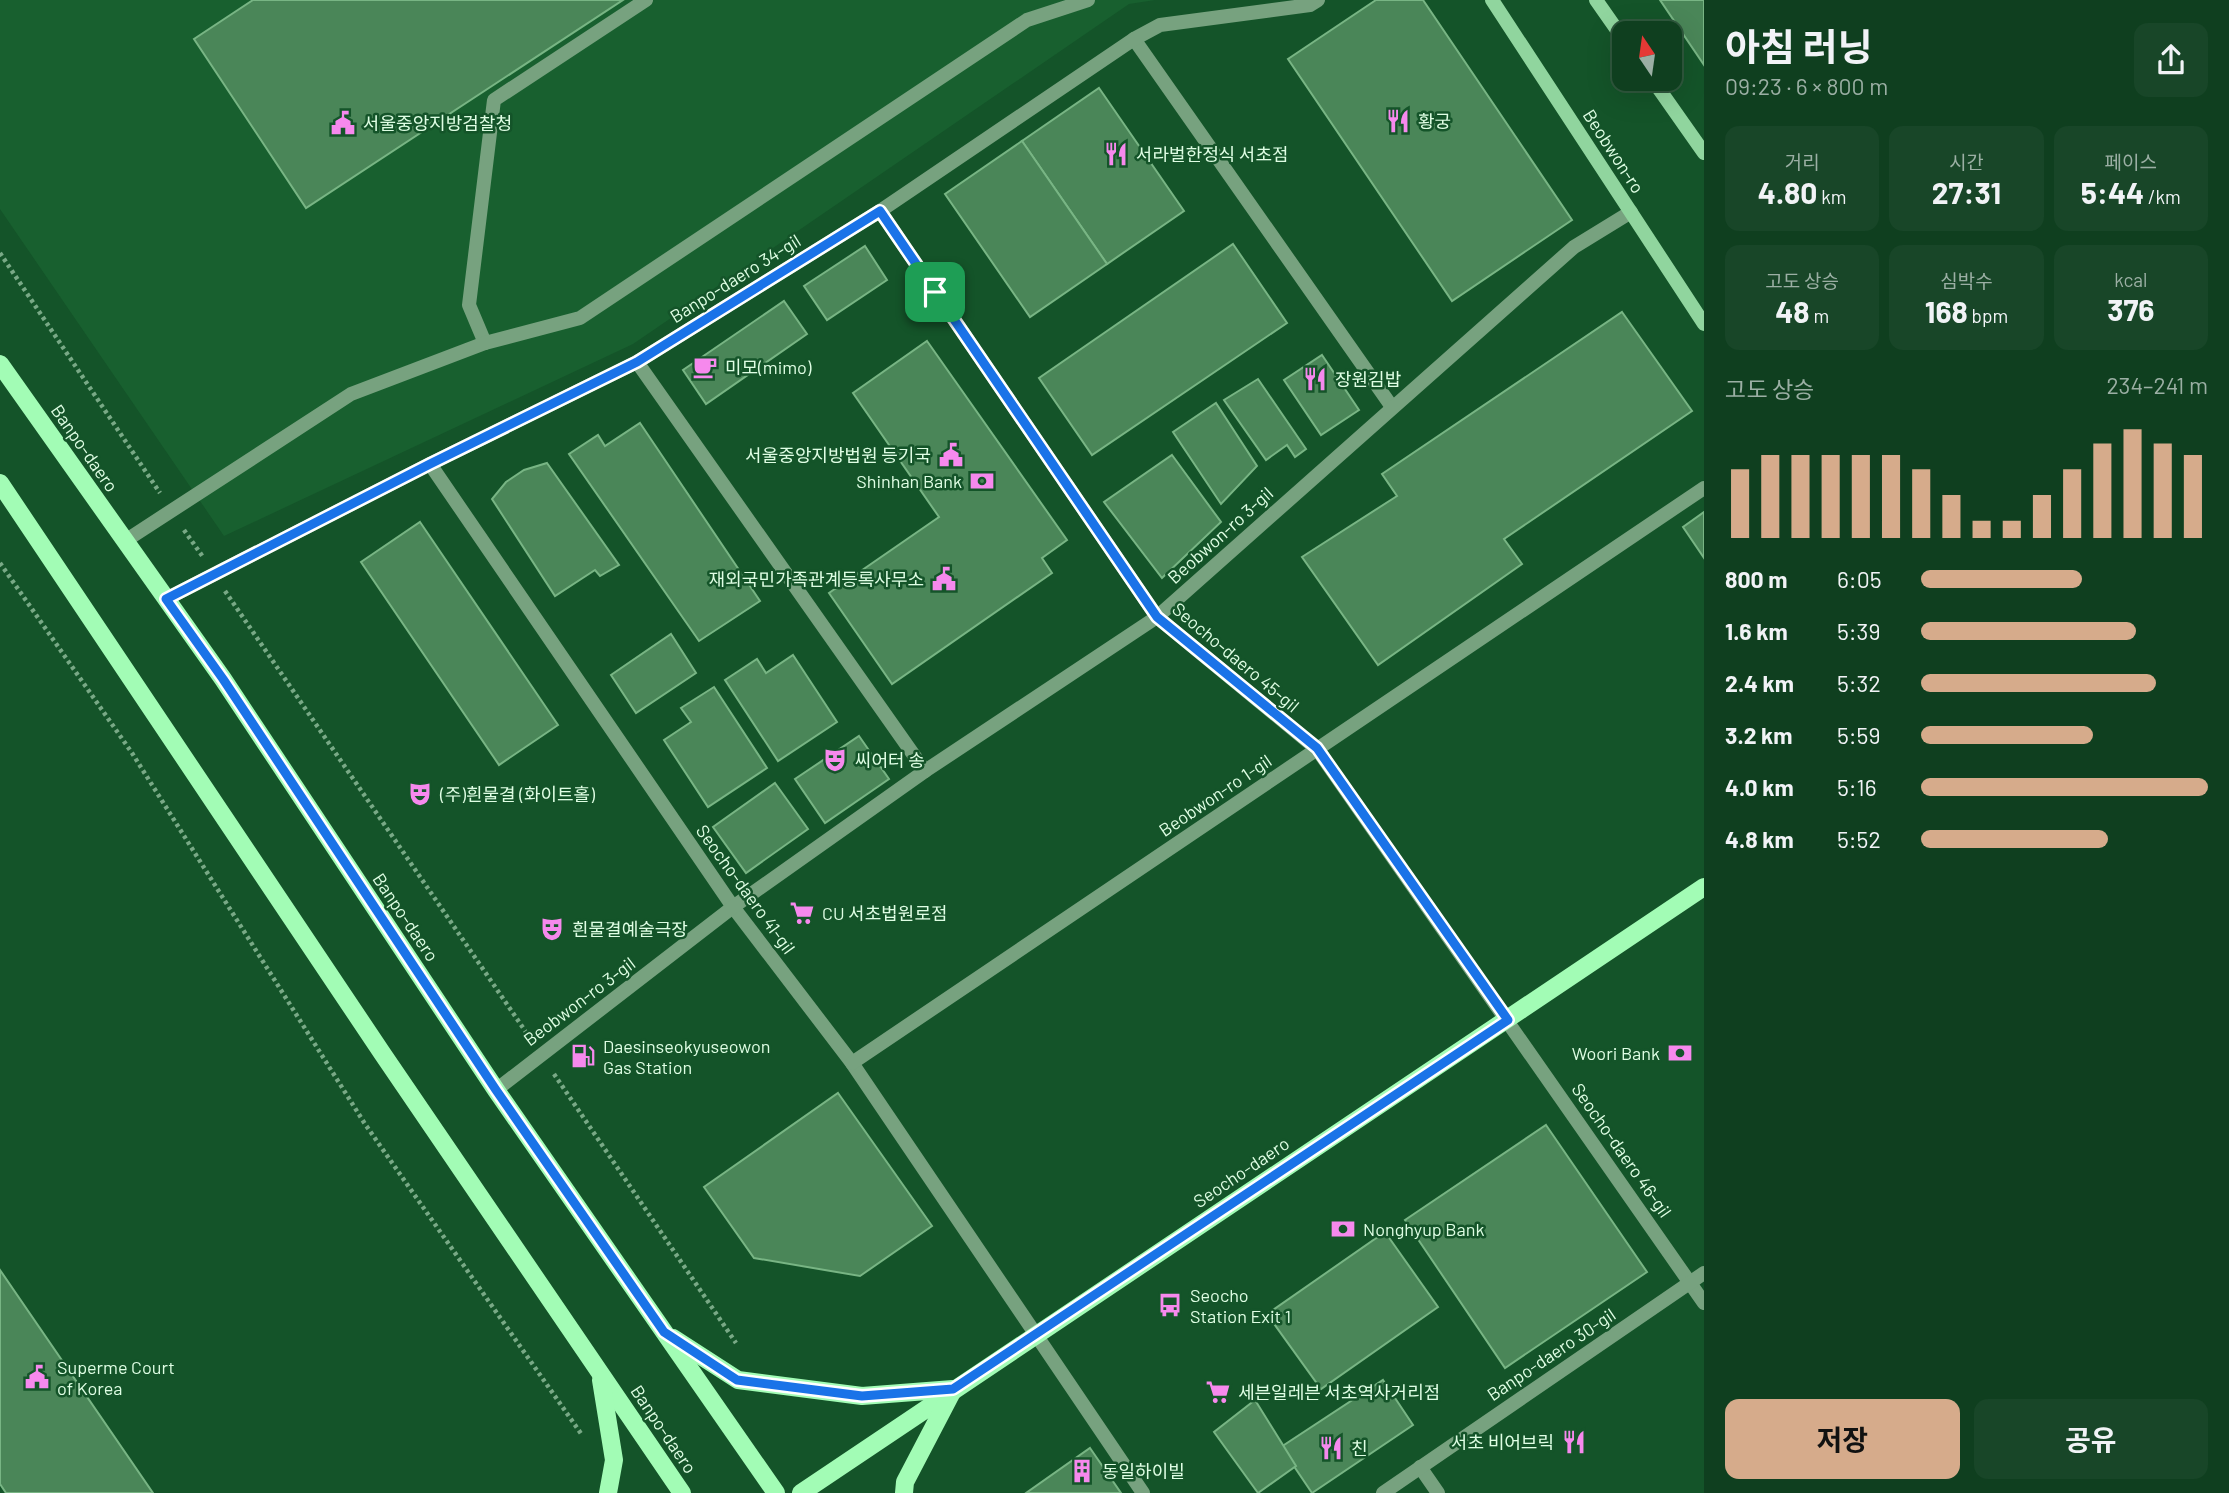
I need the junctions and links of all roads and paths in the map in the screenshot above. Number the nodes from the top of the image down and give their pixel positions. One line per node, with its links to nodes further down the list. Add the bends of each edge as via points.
1 (646, 0): 15 (street, via 494,100 469,305)
2 (1088, 0): 15 (street, via 1027,20 580,318)
3 (1318, 0): 7 (street, Banpo-daero 34-gil, via 1310,5 1160,25)
4 (1492, 0): 12 (street, Beobwon-ro)
5 (1596, 0): 6 (street)
6 (1612, 23)
7 (1134, 39): 11 (street, Banpo-daero 34-gil); 18 (street)
8 (1662, 91): 9 (street)
9 (1699, 133): 10 (street)
10 (1704, 153)
11 (880, 211): 16 (street, Banpo-daero 34-gil); 27 (street, Seocho-daero 45-gil)
12 (1631, 212): 14 (street, Beobwon-ro); 18 (street, Beobwon-ro 3-gil, via 1574,247)
13 (0, 253): 22 (path)
14 (1704, 324)
15 (485, 343): 22 (street, via 351,394)
16 (637, 362): 19 (street, Banpo-daero 34-gil); 29 (street)
17 (0, 364): 23 (main road, Banpo-daero)
18 (1392, 407): 27 (street, Beobwon-ro 3-gil)
19 (430, 464): 25 (street, Banpo-daero 34-gil); 31 (street, Seocho-daero 41-gil)
20 (0, 483): 42 (main road, Banpo-daero)
21 (1704, 488): 28 (street, Beobwon-ro 1-gil)
22 (172, 510): 23 (street); 25 (path)
23 (125, 541): 26 (main road, Banpo-daero)
24 (0, 563): 44 (path, via 132,753 365,1124)
25 (213, 573): 26 (street, Banpo-daero 34-gil); 33 (path)
26 (166, 599): 35 (main road, Banpo-daero)
27 (1157, 617): 28 (street, Seocho-daero 45-gil); 29 (street, Beobwon-ro 3-gil)
28 (1317, 748): 32 (street, Seocho-daero 45-gil); 34 (street, Beobwon-ro 1-gil)
29 (925, 771): 31 (street, Beobwon-ro 3-gil)
30 (1704, 887): 32 (main road, Seocho-daero)
31 (733, 907): 33 (street, Beobwon-ro 3-gil); 34 (street, Seocho-daero 41-gil)
32 (1508, 1020): 37 (street, Seocho-daero 46-gil); 40 (main road, Seocho-daero)
33 (540, 1054): 35 (street, Beobwon-ro 3-gil); 41 (path)
34 (852, 1063): 40 (street, Seocho-daero 41-gil)
35 (496, 1090): 39 (main road, Banpo-daero)
36 (1704, 1273): 37 (street, Banpo-daero 30-gil)
37 (1690, 1282): 38 (street, Seocho-daero 46-gil); 45 (street, Banpo-daero 30-gil)
38 (1704, 1303)
39 (664, 1332): 43 (main road, via 737,1380 862,1396); 48 (main road, Banpo-daero)
40 (1034, 1334): 43 (main road, Seocho-daero); 51 (street, Seocho-daero 41-gil)
41 (736, 1343)
42 (600, 1373): 46 (main road, via 614,1460); 47 (main road, Banpo-daero)
43 (953, 1389): 49 (main road, Seocho-daero); 50 (main road, via 905,1482)
44 (582, 1435)
45 (1420, 1467): 52 (street, Banpo-daero 30-gil); 53 (street)
46 (608, 1493)
47 (682, 1493)
48 (776, 1493)
49 (801, 1493)
50 (904, 1493)
51 (1143, 1493)
52 (1383, 1493)
53 (1438, 1493)

